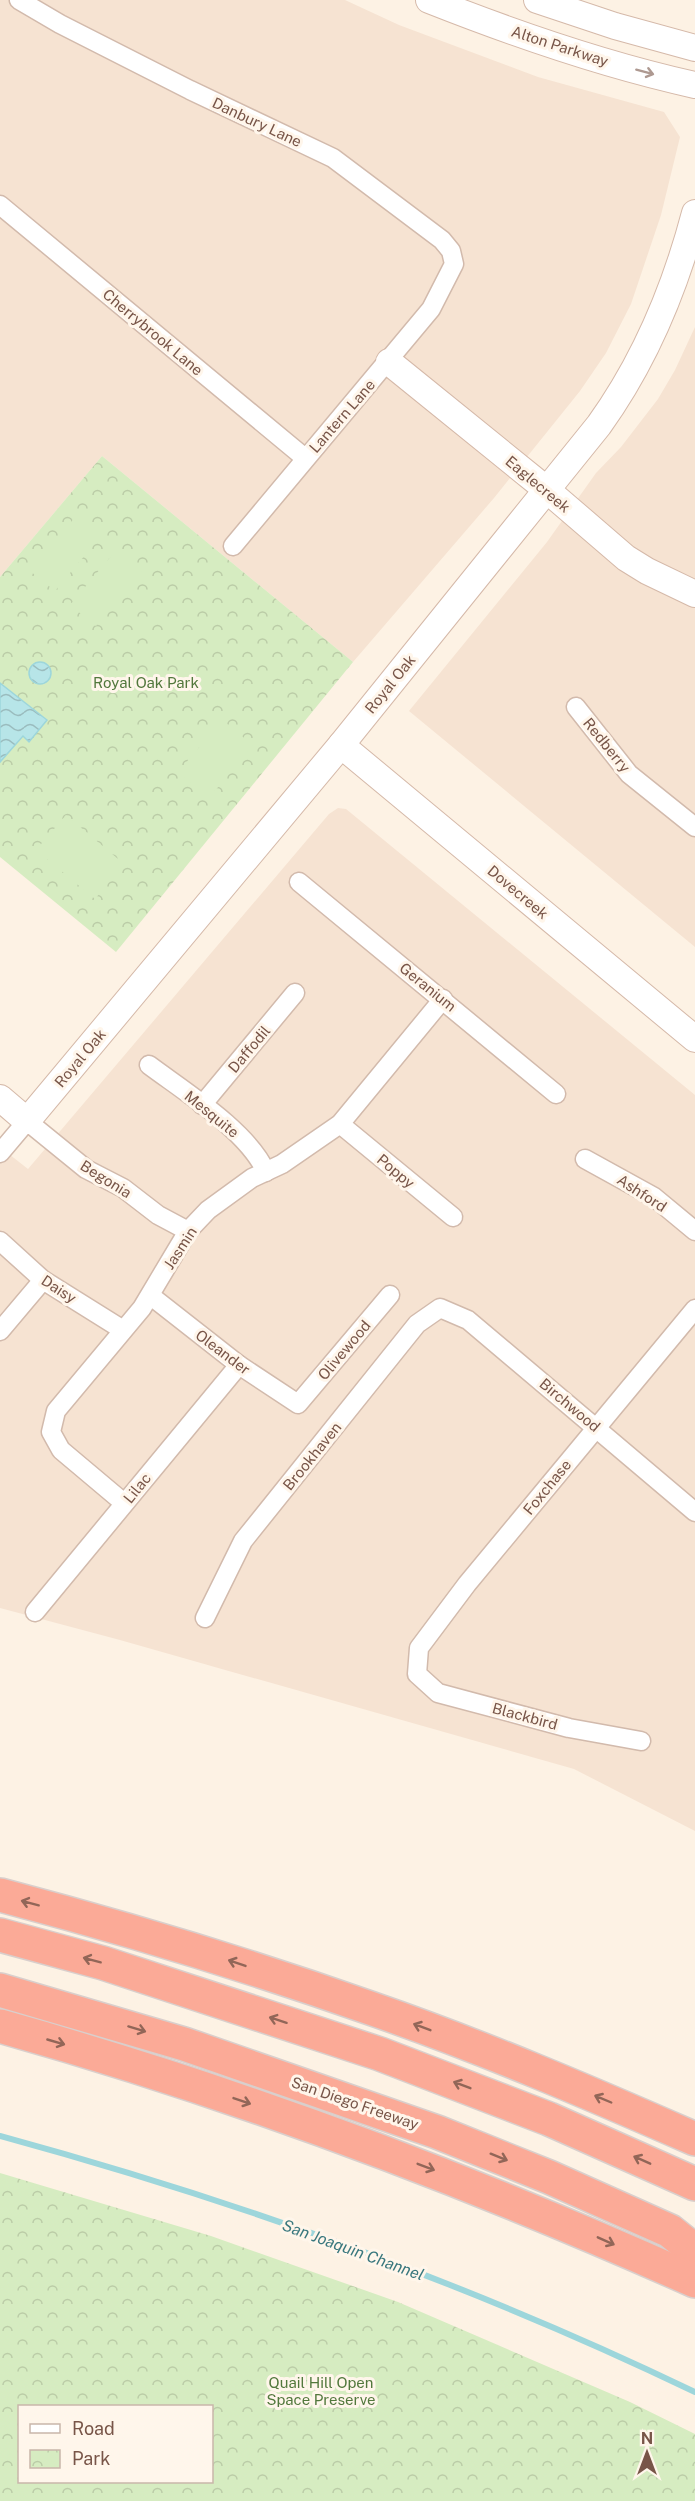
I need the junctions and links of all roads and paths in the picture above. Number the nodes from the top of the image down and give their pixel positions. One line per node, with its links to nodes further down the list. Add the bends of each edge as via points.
1 (19, 0): 8 (street, Danbury Lane, via 180,85 333,158 442,240 451,250 454,264)
2 (429, 0): 5 (street, Alton Parkway, one-way to 5, via 595,58)
3 (537, 0): 4 (street)
4 (695, 48)
5 (695, 85)
6 (0, 205): 10 (street, Cherrybrook Lane)
7 (695, 213): 11 (street, Royal Oak, via 674,283 629,379 599,425)
8 (447, 282): 9 (street, Lantern Lane)
9 (389, 362): 10 (street, Lantern Lane); 11 (street, Eaglecreek)
10 (305, 458): 12 (street, Lantern Lane)
11 (547, 490): 13 (street, Eaglecreek, via 626,558); 15 (street, Royal Oak)
12 (233, 546)
13 (695, 594)
14 (576, 707): 16 (street, Redberry, via 629,774)
15 (341, 745): 20 (street, Dovecreek); 25 (street, Royal Oak)
16 (695, 827)
17 (299, 882): 19 (street, Geranium)
18 (296, 993): 24 (street, Daffodil)
19 (443, 999): 22 (street, Geranium); 26 (street, Jasmin)
20 (695, 1039)
21 (149, 1065): 24 (street, Mesquite)
22 (556, 1094)
23 (0, 1098): 25 (street)
24 (202, 1105): 29 (street, Mesquite, via 244,1140)
25 (27, 1121): 27 (street); 31 (street, Begonia, via 87,1169)
26 (340, 1124): 29 (street, Jasmin); 30 (street, Poppy)
27 (0, 1153)
28 (585, 1159): 32 (street, Ashford, via 654,1197)
29 (266, 1172): 31 (street, Jasmin, via 229,1194)
30 (453, 1217)
31 (188, 1231): 36 (street, Jasmin)
32 (695, 1231)
33 (0, 1241): 34 (street, Daisy)
34 (43, 1280): 39 (street, Daisy); 40 (street)
35 (390, 1295): 42 (street, Olivewood)
36 (151, 1296): 39 (street, Jasmin); 41 (street, Oleander)
37 (440, 1308): 43 (street, Birchwood, via 468,1320); 47 (street, Brookhaven, via 417,1324 243,1541)
38 (695, 1308): 43 (street, Foxchase)
39 (123, 1330): 44 (street, Jasmin, via 56,1410 51,1432 61,1450)
40 (0, 1331)
41 (239, 1365): 42 (street, Oleander); 44 (street, Lilac)
42 (298, 1404)
43 (596, 1427): 45 (street, Birchwood); 48 (street, Foxchase, via 419,1648)
44 (124, 1503): 46 (street, Lilac)
45 (695, 1512)
46 (35, 1612)
47 (205, 1618)
48 (417, 1674): 49 (street, Blackbird, via 438,1693 569,1728)
49 (641, 1741)
50 (0, 1894): 54 (highway, one-way to 50, via 372,2008 221,1958)
51 (0, 1935): 55 (highway, one-way to 51, via 549,2119 380,2054 103,1963)
52 (0, 1990): 56 (highway, San Diego Freeway, one-way to 56, via 184,2044 437,2132 670,2231)
53 (0, 2026): 57 (highway, one-way to 57, via 93,2052 329,2131 512,2202)
54 (695, 2139)
55 (695, 2184)
56 (695, 2251)
57 (695, 2281)

